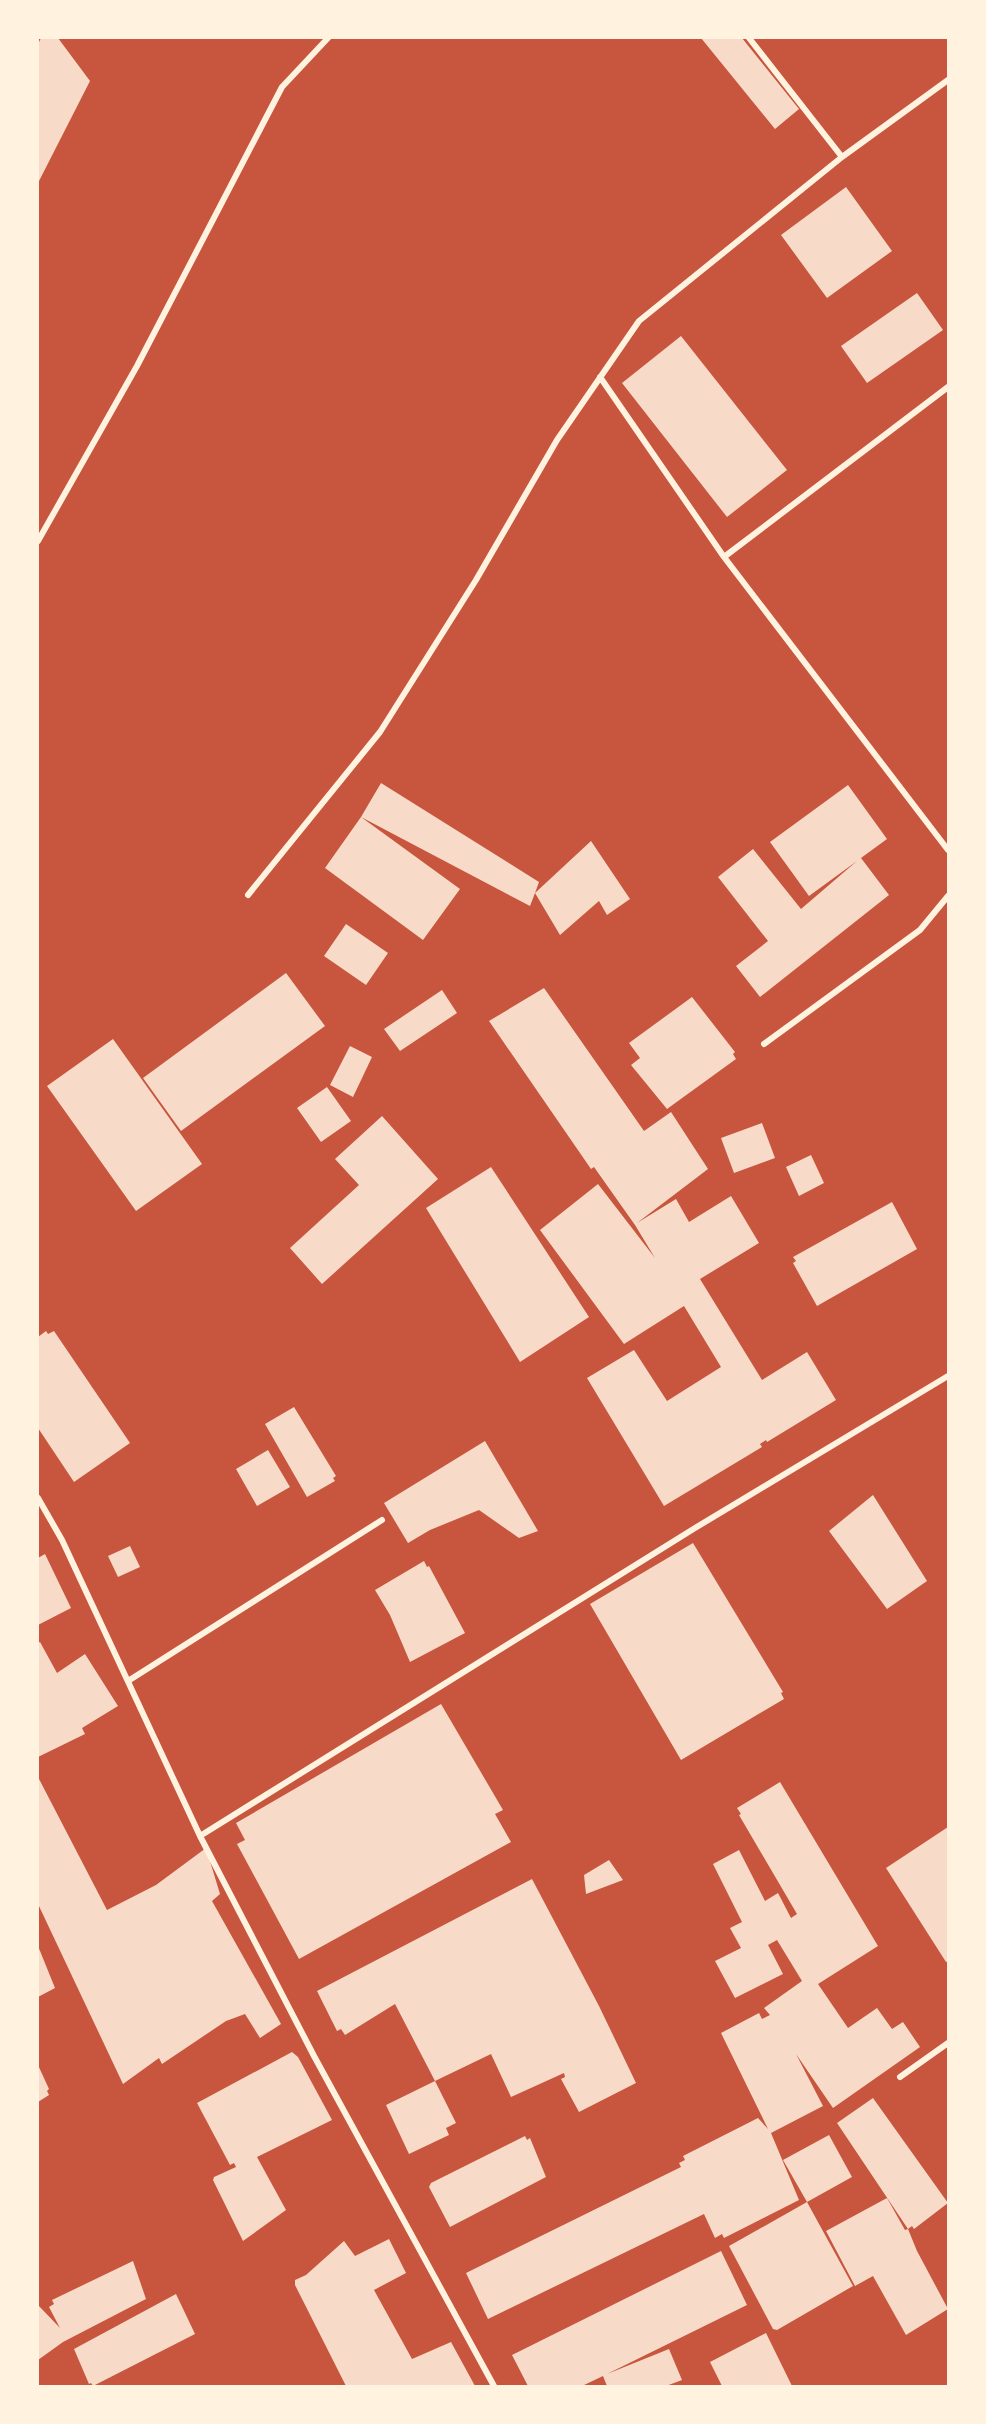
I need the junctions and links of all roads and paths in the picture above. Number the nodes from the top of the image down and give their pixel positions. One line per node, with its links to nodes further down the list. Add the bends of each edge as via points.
1 (328, 38): 7 (street, via 282,87 137,366)
2 (749, 38): 4 (street)
3 (948, 80): 4 (street)
4 (842, 157): 5 (street, via 639,321)
5 (600, 377): 8 (street); 10 (street, via 557,440 476,580 380,732)
6 (948, 387): 8 (street)
7 (38, 542)
8 (724, 557): 9 (street)
9 (948, 849)
10 (248, 895)
11 (948, 896): 12 (street, via 920,930)
12 (764, 1044)
13 (948, 1376): 17 (street, via 695,1528)
14 (38, 1498): 16 (street, via 62,1540)
15 (382, 1520): 16 (street)
16 (128, 1681): 17 (street)
17 (200, 1836): 20 (street, via 314,2056)
18 (948, 2043): 19 (street)
19 (900, 2077)
20 (494, 2386)

